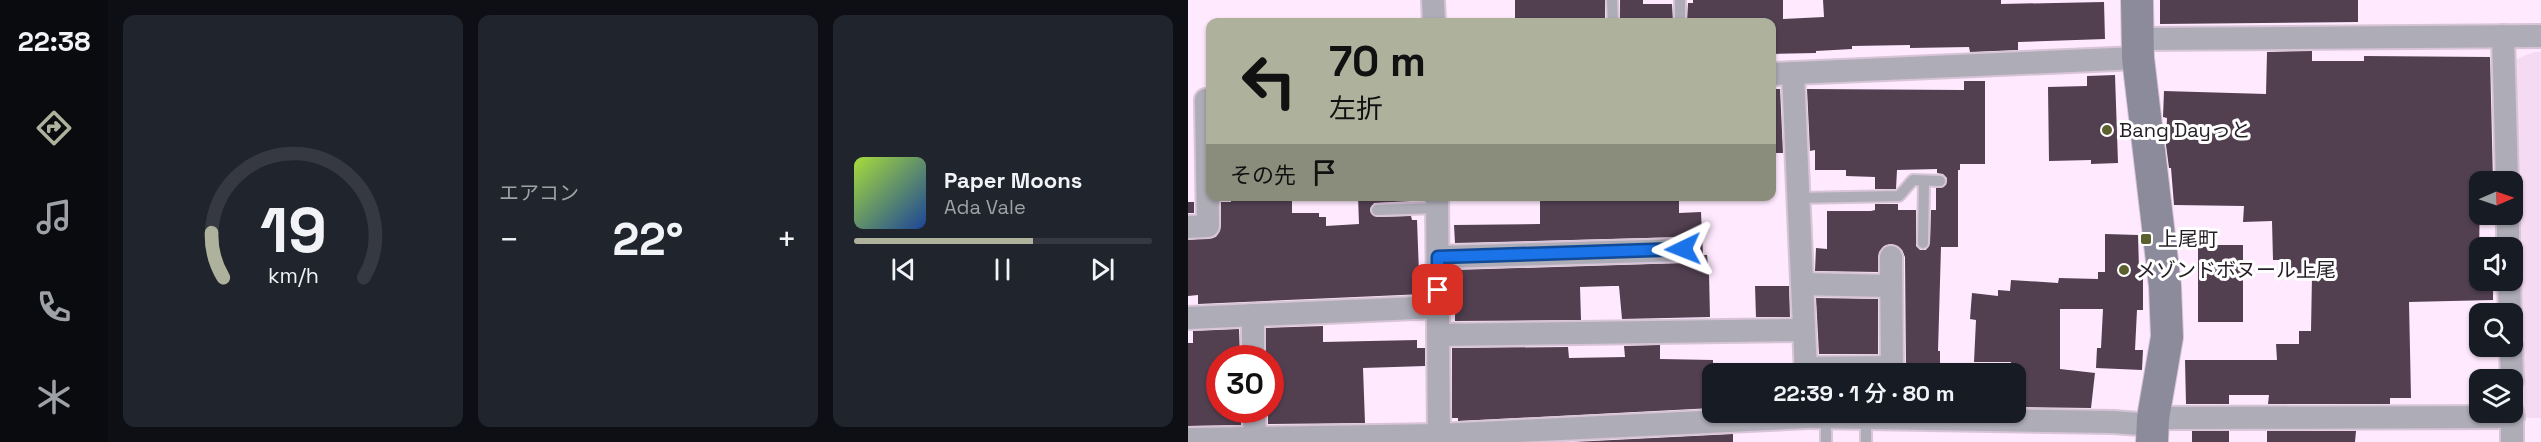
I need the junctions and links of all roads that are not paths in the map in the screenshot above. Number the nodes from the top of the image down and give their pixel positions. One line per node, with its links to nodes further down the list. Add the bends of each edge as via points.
1 (1433, 0): 5 (street)
2 (1612, 0): 6 (lane)
3 (1680, 0): 7 (lane)
4 (2137, 0): 10 (street)
5 (1434, 18)
6 (1613, 18)
7 (1680, 18)
8 (2503, 36): 9 (street); 10 (street); 13 (street)
9 (2541, 36)
10 (2138, 49): 11 (street); 43 (street, via 2165,286 2167,337)
11 (1782, 73): 17 (street)
12 (1202, 100): 16 (street)
13 (2507, 171)
14 (1924, 181): 15 (lane); 17 (lane, via 1913,180 1899,196); 22 (lane)
15 (1940, 182)
16 (1206, 184)
17 (1798, 198): 26 (street)
18 (1207, 201): 21 (street, via 1208,226)
19 (1437, 202): 20 (lane); 24 (street)
20 (1377, 210)
21 (1188, 227)
22 (1923, 243)
23 (1683, 249): 24 (street)
24 (1438, 257): 28 (street)
25 (1891, 257): 27 (street)
26 (1802, 284): 27 (street); 31 (street)
27 (1890, 286): 35 (street)
28 (1438, 307): 29 (street); 32 (street)
29 (1253, 315): 30 (street); 33 (street)
30 (1188, 318)
31 (1804, 330): 32 (street); 34 (street)
32 (1438, 335): 45 (street)
33 (1253, 345)
34 (1806, 363)
35 (1892, 363)
36 (2469, 417): 43 (street)
37 (2026, 422): 43 (street)
38 (1261, 423): 46 (street)
39 (1759, 423): 44 (street)
40 (1817, 423): 48 (lane)
41 (1866, 423): 49 (lane)
42 (2513, 423): 50 (street)
43 (2153, 428)
44 (1680, 433): 45 (street)
45 (1439, 438): 46 (street)
46 (1269, 439): 47 (street)
47 (1195, 440)
48 (1826, 442)
49 (1866, 442)
50 (2512, 442)

